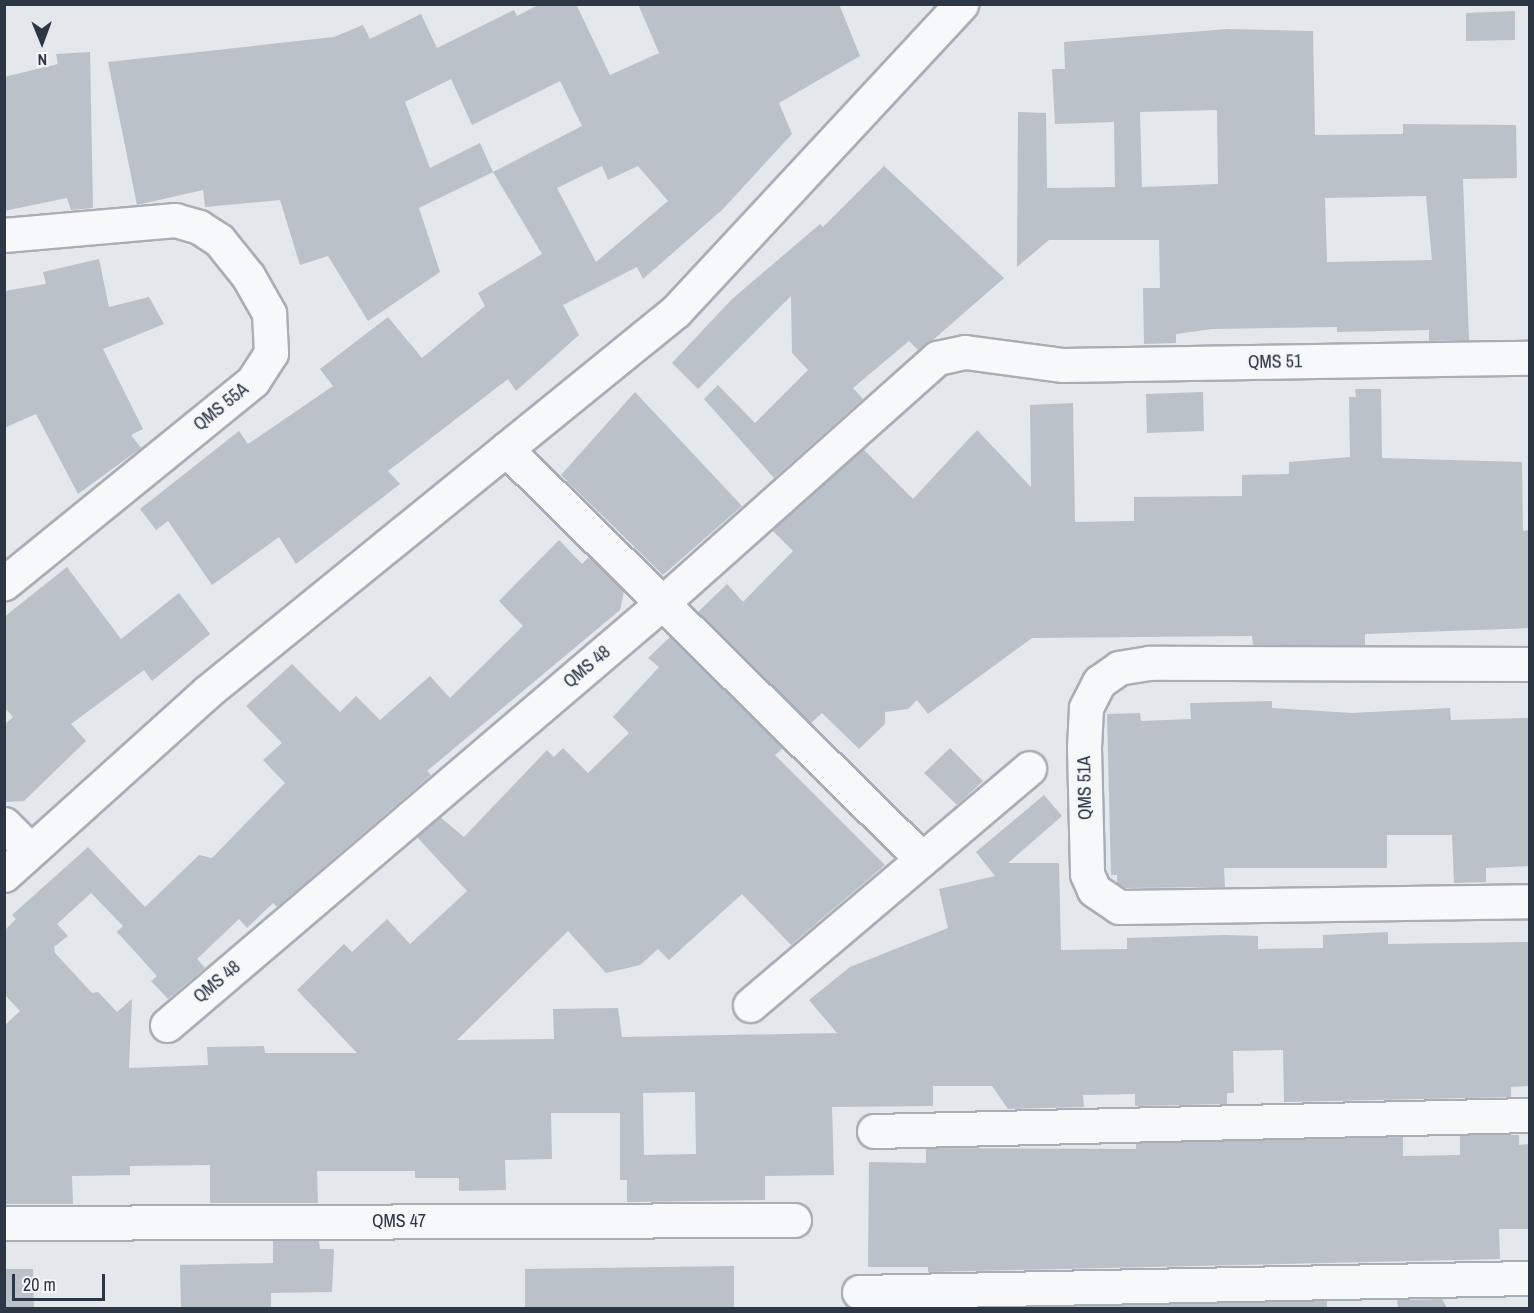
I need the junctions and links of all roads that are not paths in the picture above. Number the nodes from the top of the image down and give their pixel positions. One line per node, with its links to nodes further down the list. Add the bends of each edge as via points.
1 (961, 4): 5 (street, via 676,311)
2 (4, 235): 6 (street, QMS 55A, via 175,220 199,226 219,240 248,276 269,313 271,353 253,381)
3 (1530, 358): 4 (street, QMS 51)
4 (1020, 361): 7 (street, QMS 48, via 965,352 937,358)
5 (506, 449): 7 (street); 11 (street, via 207,692)
6 (4, 583)
7 (662, 604): 12 (street); 16 (street, QMS 48)
8 (1530, 664): 14 (street, QMS 51A, via 1149,663 1119,668 1099,682 1086,708 1084,748 1087,874 1094,890 1119,907)
9 (1029, 768): 12 (street)
10 (4, 824): 11 (street)
11 (30, 850): 13 (street)
12 (922, 859): 15 (street)
13 (4, 875)
14 (1530, 901)
15 (750, 1005)
16 (167, 1025)
17 (1530, 1115): 18 (street)
18 (874, 1131)
19 (794, 1220): 20 (street, QMS 47)
20 (4, 1223)
21 (1530, 1278): 22 (street)
22 (859, 1292)

